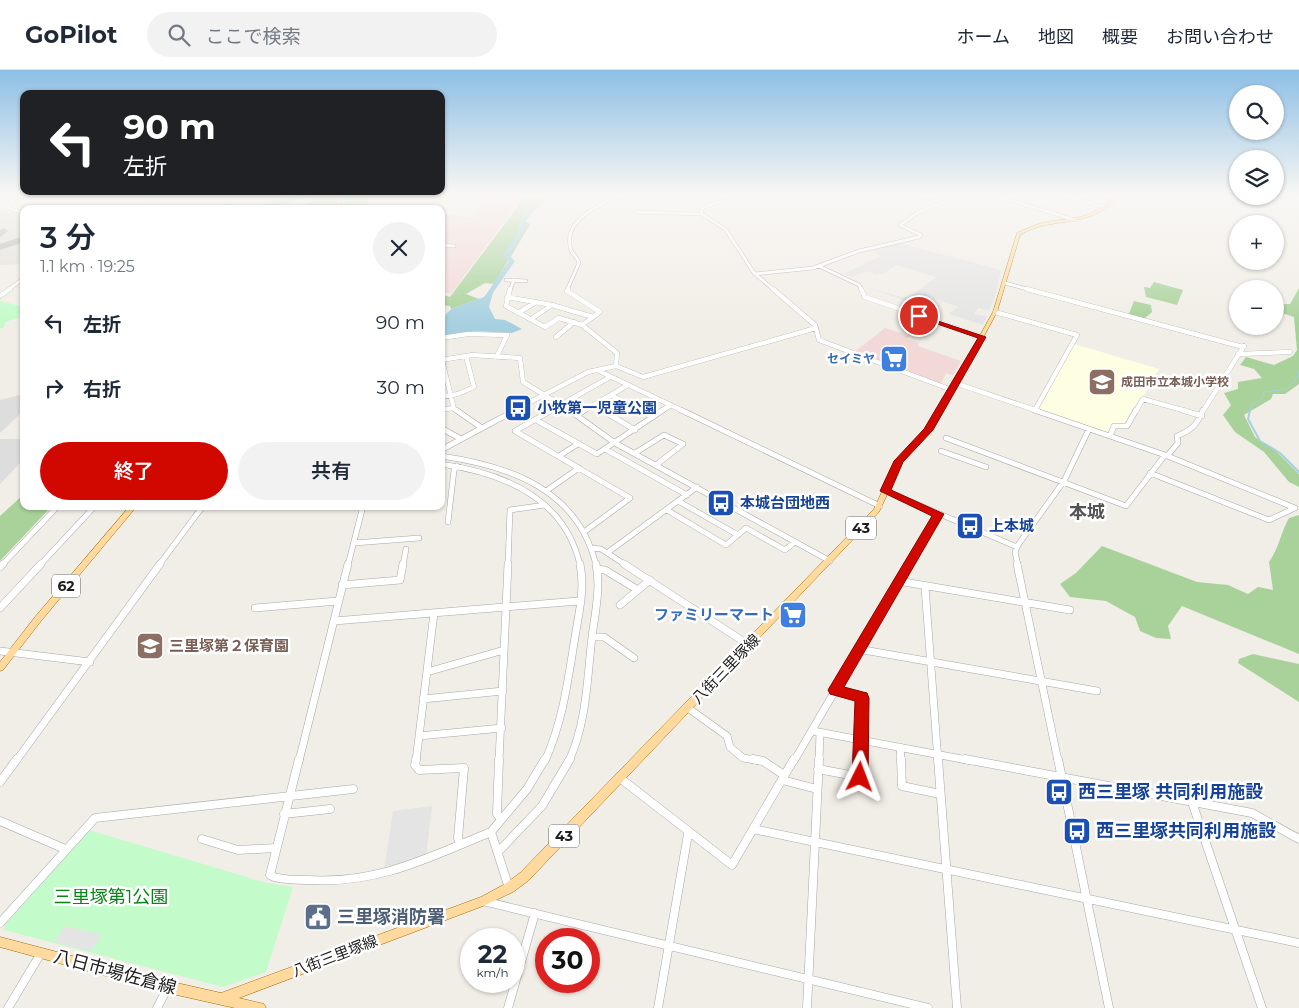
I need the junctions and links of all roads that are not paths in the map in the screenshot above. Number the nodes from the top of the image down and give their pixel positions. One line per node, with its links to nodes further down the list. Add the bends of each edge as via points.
1 (572, 238): 20 (street, via 571,250 579,263 567,291 599,309 600,312)
2 (731, 238): 8 (street)
3 (918, 238): 7 (street, via 859,251)
4 (1017, 238): 13 (main road, 八街三里塚線 / 43)
5 (445, 245): 6 (street)
6 (454, 246)
7 (818, 266): 8 (street); 27 (street, via 859,285 865,297)
8 (755, 274): 24 (street)
9 (506, 280): 10 (street)
10 (514, 280): 12 (street); 15 (street)
11 (20, 281): 14 (street)
12 (526, 281)
13 (1005, 283): 19 (main road, 八街三里塚線 / 43); 29 (street, via 1243,346)
14 (0, 296)
15 (506, 297): 16 (street); 18 (street, via 505,305)
16 (536, 302): 17 (street); 18 (street)
17 (552, 305): 20 (street); 21 (street)
18 (518, 312): 21 (street)
19 (995, 312): 27 (main road, 八街三里塚線 / 43); 49 (street, via 1077,335)
20 (593, 317): 23 (street)
21 (531, 319): 22 (street, via 545,327 559,318)
22 (574, 322): 23 (street); 25 (street)
23 (582, 325): 33 (street, via 618,353)
24 (816, 328): 33 (street, via 643,377); 39 (street, via 819,340 840,350)
25 (556, 336)
26 (445, 337): 31 (street, via 468,334 507,335)
27 (982, 337): 36 (main road, 八街三里塚線 / 43)
28 (1290, 352): 29 (street)
29 (1238, 354): 51 (street, via 1207,402)
30 (466, 356): 31 (street); 32 (street); 41 (street, via 474,387)
31 (497, 356): 42 (street, via 520,358 523,382)
32 (445, 359)
33 (616, 366): 34 (street)
34 (597, 370): 35 (street); 42 (street)
35 (610, 377): 37 (street); 44 (street)
36 (955, 383): 39 (main road, 八街三里塚線 / 43); 49 (street)
37 (628, 385): 40 (street); 46 (street)
38 (445, 386): 41 (street)
39 (952, 390): 79 (main road, 八街三里塚線 / 43, via 928,430 899,461)
40 (611, 395): 45 (street); 52 (street)
41 (450, 396): 43 (street); 47 (street)
42 (544, 396): 44 (street); 54 (street)
43 (445, 397)
44 (561, 405): 50 (street); 53 (street)
45 (594, 405): 50 (street); 57 (street)
46 (672, 405): 52 (street); 83 (street)
47 (453, 408): 48 (street); 54 (street)
48 (445, 409)
49 (1035, 410): 55 (street)
50 (577, 415): 61 (street)
51 (1202, 416): 58 (street, via 1143,399 1126,426 1114,426); 68 (street, via 1190,431 1177,436 1178,443)
52 (653, 417): 57 (street)
53 (536, 420): 62 (street); 67 (street, via 516,430 516,433)
54 (482, 428): 60 (street)
55 (1089, 429): 58 (street); 76 (street)
56 (445, 430): 60 (street)
57 (635, 430): 61 (street)
58 (1110, 436): 68 (street)
59 (946, 438): 76 (street)
60 (460, 439): 63 (street)
61 (615, 442): 64 (street); 66 (street)
62 (578, 444): 64 (street, via 597,454); 67 (street)
63 (445, 448)
64 (605, 449): 80 (street)
65 (941, 451): 73 (street)
66 (635, 453): 71 (street); 71 (street, via 664,435 683,444)
67 (559, 456): 74 (street)
68 (1166, 456): 75 (street); 75 (street, via 1295,508 1269,520)
69 (445, 457): 78 (street, via 499,468)
70 (445, 464): 72 (street)
71 (656, 465): 77 (street)
72 (457, 466): 82 (street, via 502,479); 91 (street)
73 (986, 467)
74 (579, 468): 78 (street); 92 (street, via 630,499)
75 (1150, 473): 76 (street, via 1126,506)
76 (1064, 482): 97 (street)
77 (697, 487): 80 (street); 95 (street)
78 (546, 491): 92 (street, via 568,510)
79 (886, 491): 83 (main road, 八街三里塚線 / 43); 90 (street)
80 (687, 495): 81 (street)
81 (678, 501): 89 (street); 93 (street)
82 (545, 504): 110 (street, via 564,526 574,546 581,569); 113 (street, via 510,510)
83 (880, 506): 101 (main road, 八街三里塚線 / 43)
84 (54, 510): 102 (street)
85 (91, 510): 114 (street)
86 (131, 510): 124 (main road, 62)
87 (200, 510): 127 (street)
88 (362, 510): 96 (street)
89 (667, 510): 93 (street, via 726,545); 100 (street)
90 (939, 514): 97 (street); 105 (street)
91 (448, 522)
92 (584, 532): 98 (street)
93 (738, 535): 95 (street, via 746,528 785,550)
94 (419, 538): 96 (street)
95 (795, 542): 101 (street)
96 (354, 543): 106 (street)
97 (1017, 547): 111 (street, via 1015,552)
98 (591, 548): 100 (street); 103 (street)
99 (406, 549): 106 (street, via 400,580)
100 (607, 553): 104 (street)
101 (830, 561): 120 (main road, 八街三里塚線 / 43)
102 (0, 568)
103 (597, 569): 108 (street, via 605,570); 119 (street)
104 (650, 580): 108 (street); 120 (street)
105 (898, 581): 107 (street); 121 (street)
106 (342, 586): 109 (street)
107 (925, 587): 111 (street); 126 (street)
108 (638, 590): 112 (street)
109 (338, 601): 115 (street); 118 (street)
110 (580, 601): 113 (street); 154 (street, via 564,711 558,729 536,777)
111 (1026, 602): 116 (street); 130 (street)
112 (620, 605)
113 (507, 606): 117 (street); 122 (street)
114 (0, 608)
115 (255, 608)
116 (1070, 610)
117 (434, 613): 118 (street); 129 (street)
118 (334, 621): 150 (street)
119 (592, 636): 125 (street, via 604,636); 165 (street, via 586,709 563,774 544,805)
120 (749, 645): 135 (main road, 八街三里塚線 / 43)
121 (858, 648): 126 (street); 131 (street)
122 (504, 650): 129 (street); 133 (street)
123 (0, 651): 124 (street)
124 (13, 653): 127 (street); 128 (main road, 62)
125 (634, 658)
126 (930, 661): 130 (street); 141 (street)
127 (90, 663): 146 (street)
128 (0, 668)
129 (427, 672): 134 (street)
130 (1042, 681): 132 (street); 144 (street)
131 (835, 690): 137 (street); 139 (street, via 862,698)
132 (1097, 690)
133 (503, 691): 134 (street); 136 (street)
134 (423, 699): 138 (street)
135 (688, 708): 143 (street, via 727,736 730,747 743,758 762,761); 145 (main road, 八街三里塚線 / 43)
136 (502, 728): 138 (street); 154 (street, via 497,814)
137 (816, 732): 139 (street); 142 (street); 143 (street)
138 (419, 736): 162 (street, via 416,768 464,768)
139 (862, 740): 140 (street); 142 (street, via 860,777)
140 (900, 747): 141 (street); 149 (street, via 902,786)
141 (936, 753): 144 (street); 149 (street)
142 (818, 769): 148 (street)
143 (783, 777): 148 (street); 156 (street)
144 (1062, 777): 151 (street); 168 (street)
145 (620, 778): 158 (street); 167 (main road, 八街三里塚線 / 43, via 535,866)
146 (0, 782)
147 (353, 789): 150 (street)
148 (817, 789): 161 (street)
149 (940, 794): 166 (street)
150 (289, 795): 153 (street); 164 (street, via 99,817)
151 (1192, 802): 160 (street, via 1252,813); 172 (street)
152 (330, 809): 153 (street)
153 (284, 814): 163 (street)
154 (501, 819): 157 (street)
155 (0, 821): 164 (street)
156 (753, 829): 158 (street, via 732,865); 161 (street)
157 (491, 832): 162 (street); 165 (street)
158 (688, 834): 175 (street)
159 (202, 839): 163 (street, via 238,850)
160 (1299, 839)
161 (814, 843): 166 (street); 177 (street)
162 (460, 844): 163 (street, via 411,867 343,882 273,877 269,873)
163 (276, 848)
164 (65, 849): 171 (street)
165 (498, 852): 167 (street)
166 (946, 870): 168 (street); 188 (street)
167 (509, 888): 169 (main road, 八街三里塚線 / 43)
168 (1087, 899): 172 (street); 189 (street)
169 (483, 901): 170 (street); 179 (main road, 八街三里塚線 / 43)
170 (535, 913): 175 (street); 184 (street)
171 (0, 923)
172 (1235, 930): 174 (street); 190 (street)
173 (0, 942): 176 (main road, 八日市場佐倉線)
174 (1299, 943)
175 (668, 945): 177 (street); 185 (street)
176 (41, 953): 178 (main road, 八日市場佐倉線); 181 (street)
177 (808, 979): 180 (street); 186 (street)
178 (168, 987): 179 (main road, 八日市場佐倉線); 182 (street)
179 (223, 998): 183 (main road, 八日市場佐倉線)
180 (903, 1005): 187 (street)
181 (8, 1008)
182 (157, 1008)
183 (260, 1008)
184 (508, 1008)
185 (658, 1008)
186 (807, 1008)
187 (928, 1008)
188 (957, 1008)
189 (1109, 1008)
190 (1262, 1008)

